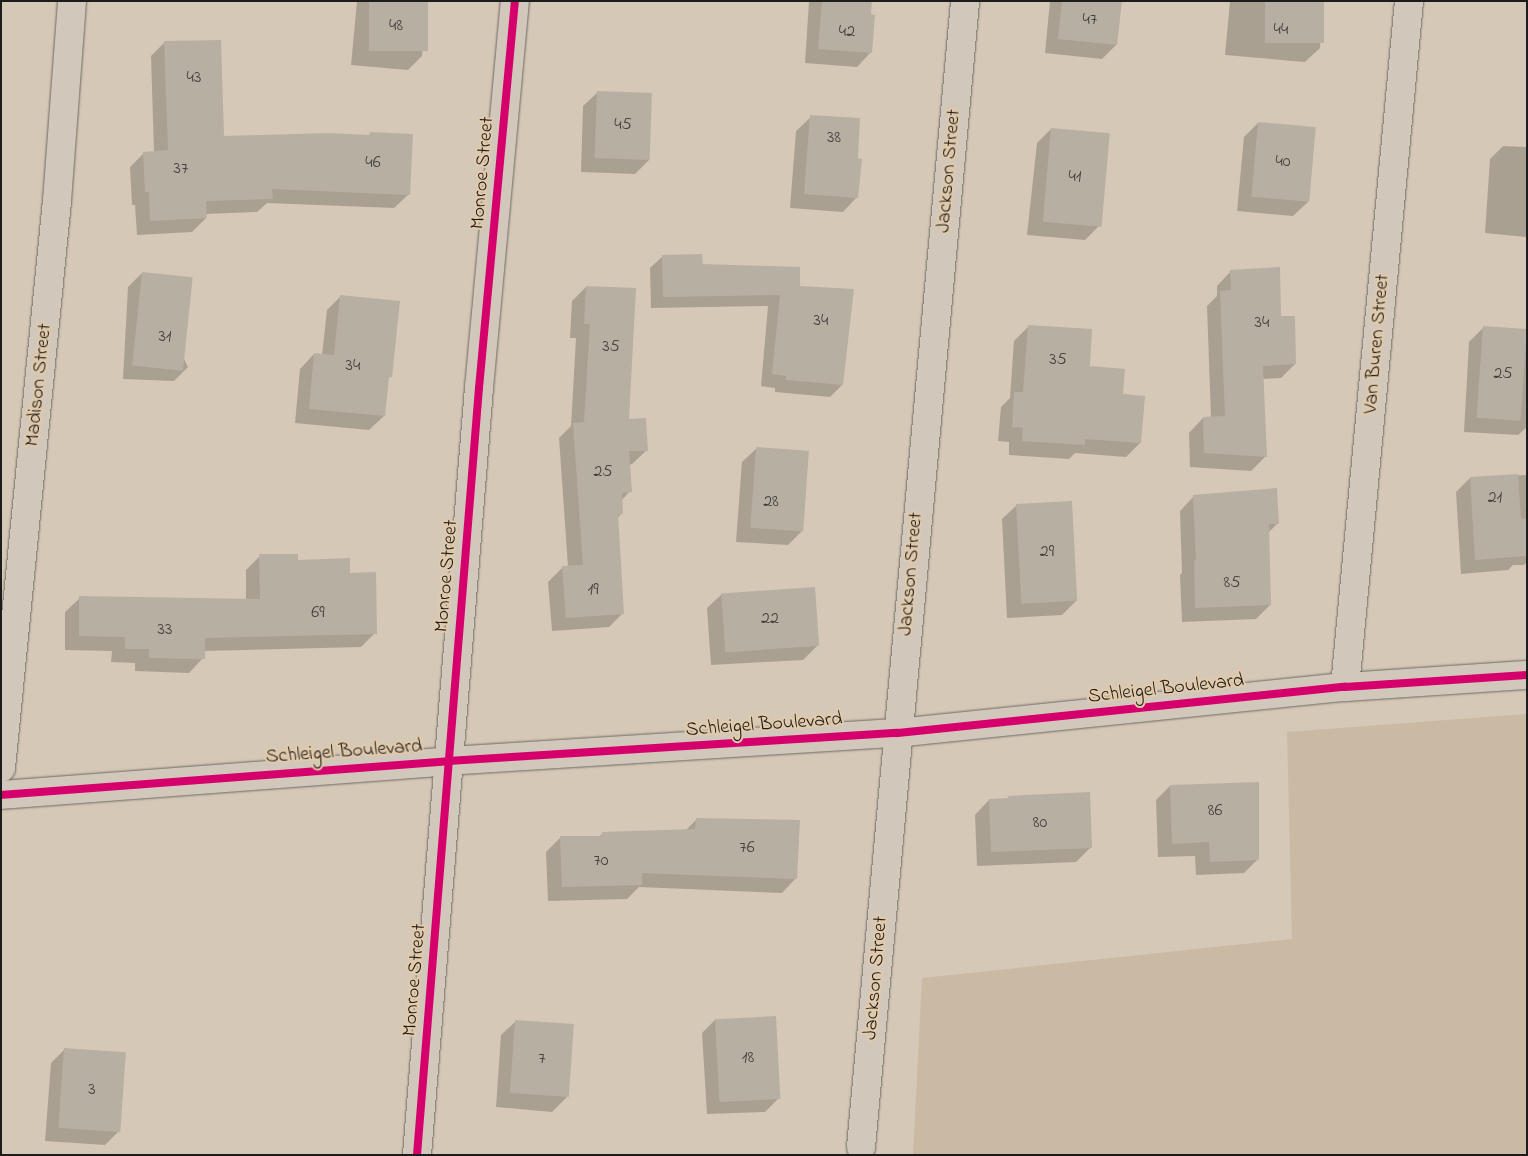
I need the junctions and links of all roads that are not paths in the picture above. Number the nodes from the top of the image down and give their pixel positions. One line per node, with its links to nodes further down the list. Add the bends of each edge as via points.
1 (72, 1): 9 (street, Madison Street, via 57,201)
2 (515, 1): 8 (street, Monroe Street, via 478,388)
3 (965, 1): 7 (street, Jackson Street)
4 (1409, 1): 6 (street, Van Buren Street)
5 (1527, 675): 6 (street, Schleigel Boulevard)
6 (1345, 687): 7 (street, Schleigel Boulevard)
7 (897, 733): 8 (street, Schleigel Boulevard); 11 (street, Jackson Street)
8 (448, 761): 10 (street, Schleigel Boulevard); 12 (street, Monroe Street)
9 (1, 768)
10 (1, 796)
11 (861, 1148)
12 (416, 1155)

